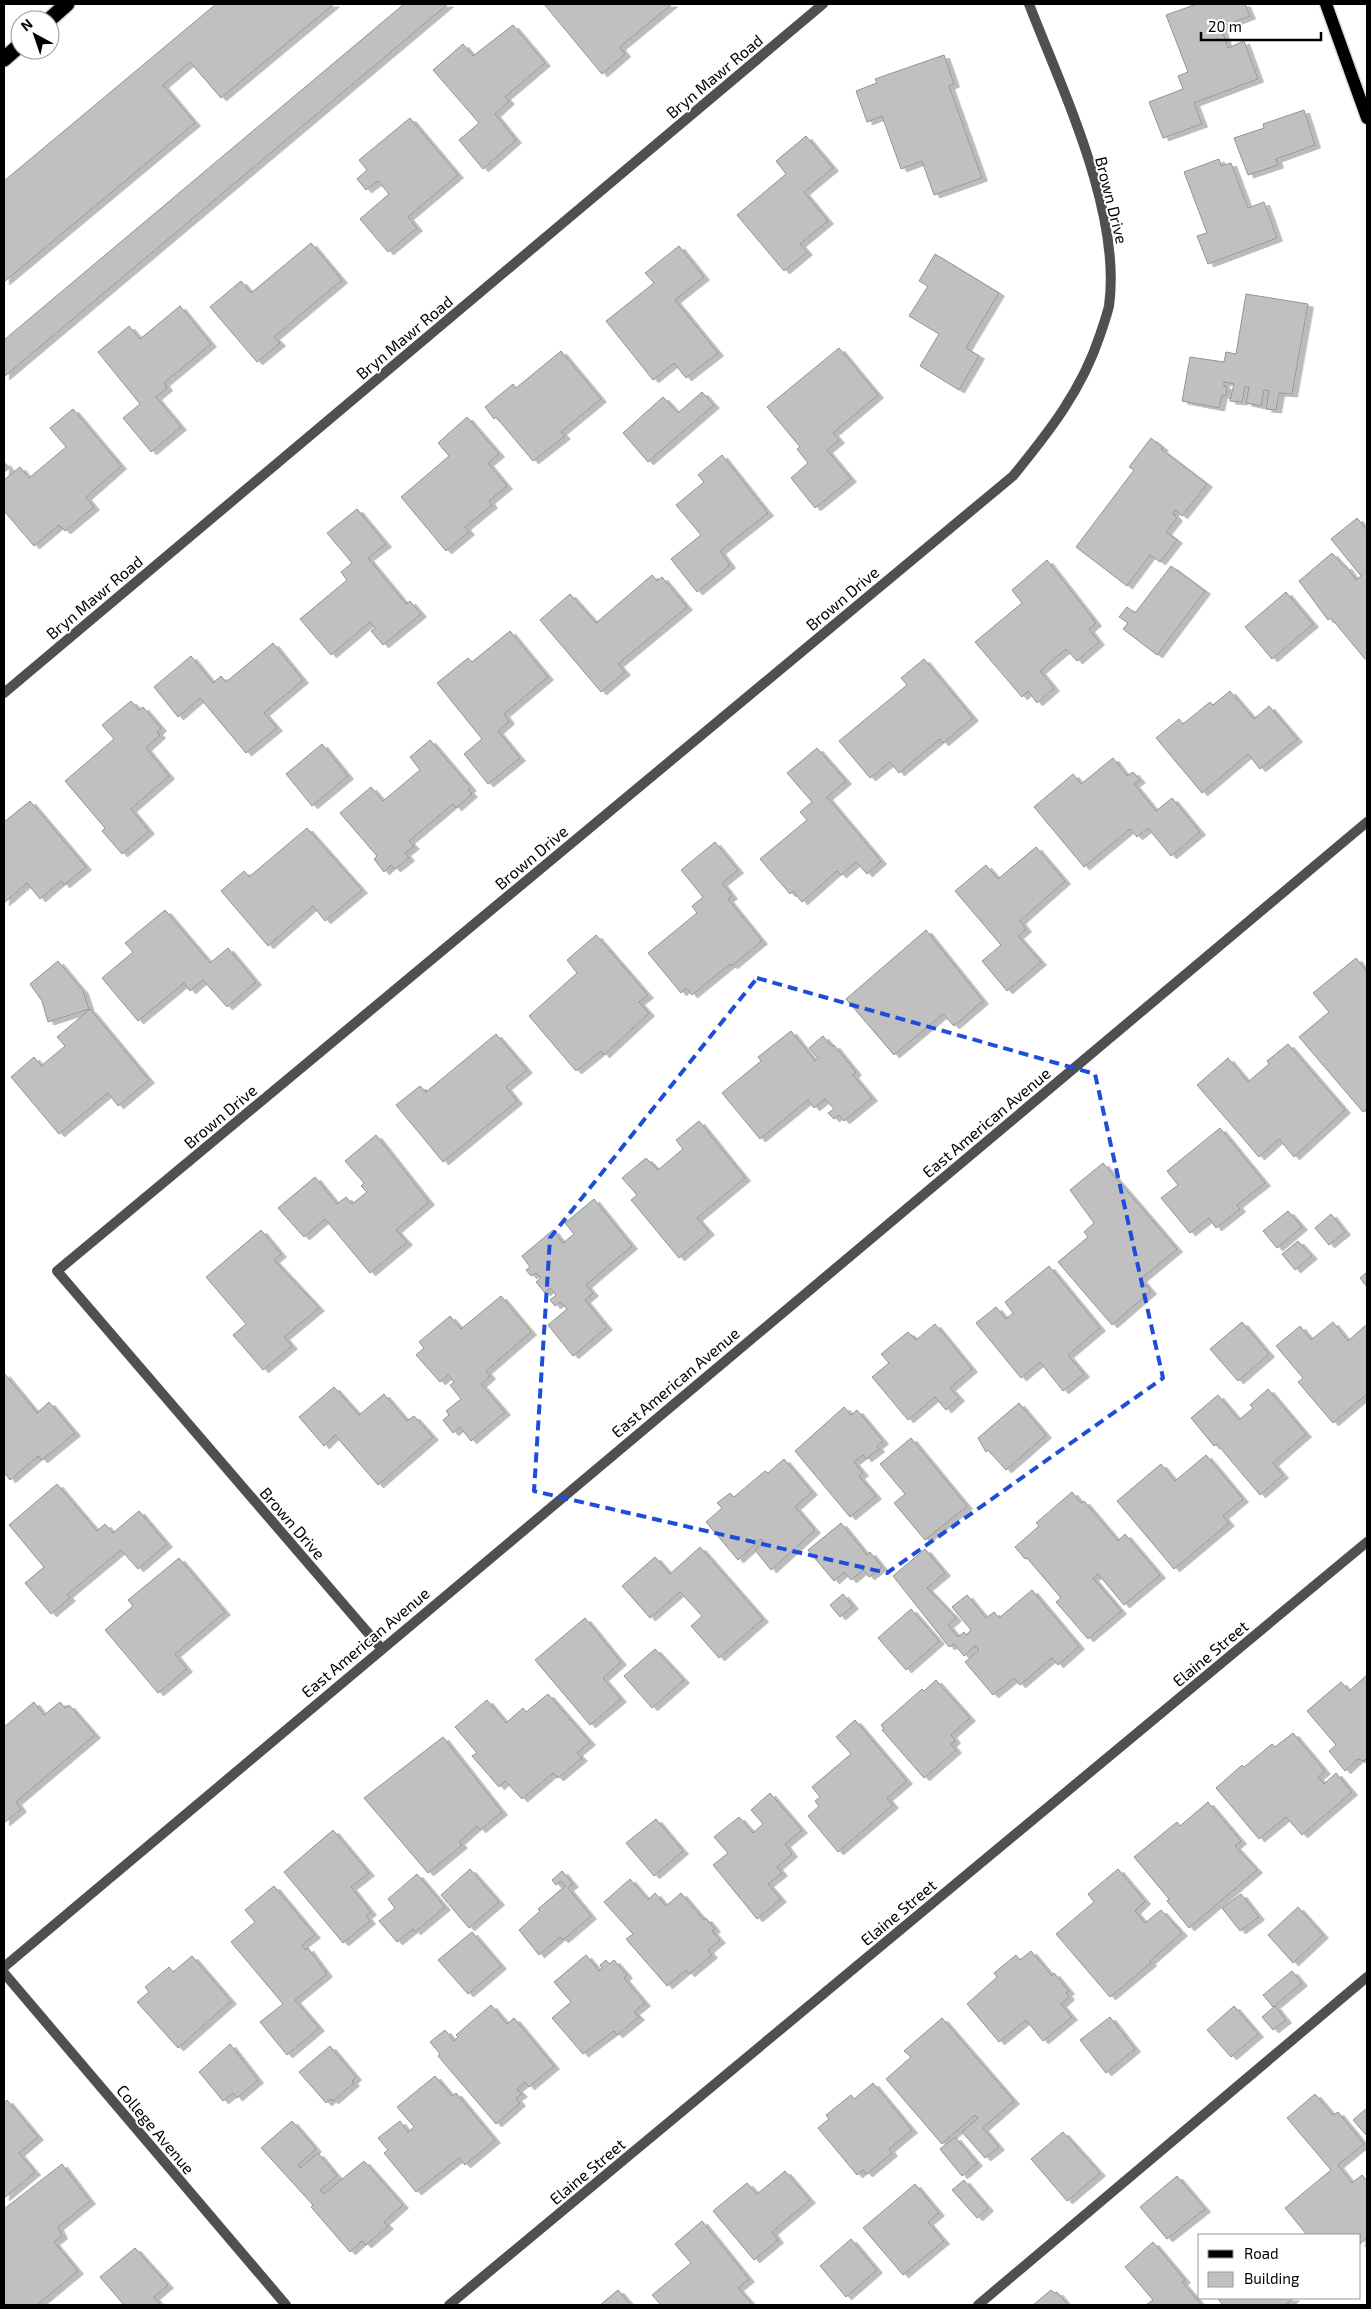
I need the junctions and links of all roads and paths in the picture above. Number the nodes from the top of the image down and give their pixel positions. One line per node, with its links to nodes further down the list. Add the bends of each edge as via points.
1 (823, 4): 5 (street, Bryn Mawr Road)
2 (1029, 4): 8 (street, Brown Drive, via 1083,144 1099,198 1110,253 1109,306 1093,356 1073,397 1046,437 1013,476 57,1271)
3 (1326, 4): 4 (main road)
4 (1367, 118)
5 (4, 693)
6 (1367, 822): 8 (street, East American Avenue)
7 (1367, 1542): 13 (street, Elaine Street)
8 (381, 1648): 9 (street, East American Avenue)
9 (4, 1967)
10 (4, 1973): 12 (street, College Avenue)
11 (1367, 1977): 14 (street)
12 (286, 2305)
13 (448, 2305)
14 (978, 2305)

